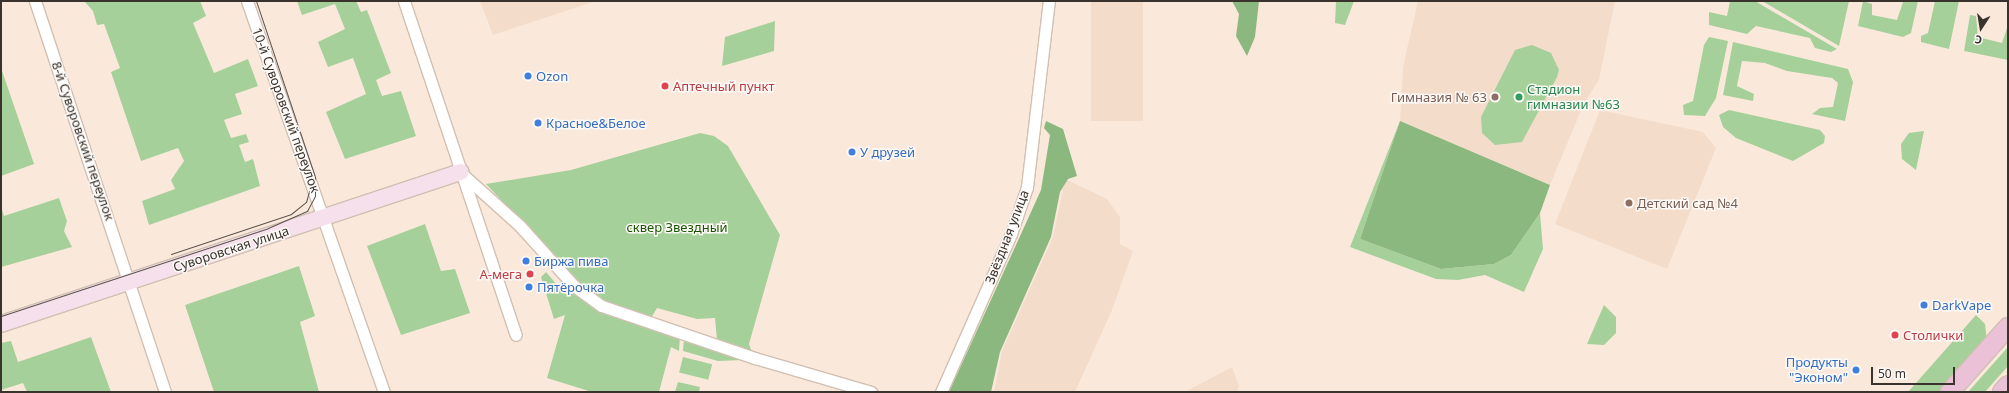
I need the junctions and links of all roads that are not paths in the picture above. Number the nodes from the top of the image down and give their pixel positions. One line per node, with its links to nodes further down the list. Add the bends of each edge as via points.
1 (35, 1): 7 (street, 8-й Суворовский переулок)
2 (247, 1): 6 (street, 10-й Суворовский переулок)
3 (404, 1): 5 (street)
4 (1049, 1): 15 (street, Звёздная улица, via 1027,187 1011,234)
5 (460, 172): 6 (street, Суворовская улица); 10 (street, via 468,184 488,257); 14 (street, via 520,226 574,286 602,306 755,358)
6 (325, 219): 7 (street, Суворовская улица); 13 (street, 10-й Суворовский переулок)
7 (131, 281): 8 (street, Суворовская улица); 12 (street, 8-й Суворовский переулок)
8 (1, 324)
9 (2008, 327): 16 (main road)
10 (516, 335)
11 (2008, 385): 17 (main road)
12 (165, 392)
13 (384, 392)
14 (871, 392)
15 (941, 392)
16 (1950, 392)
17 (2002, 392)

